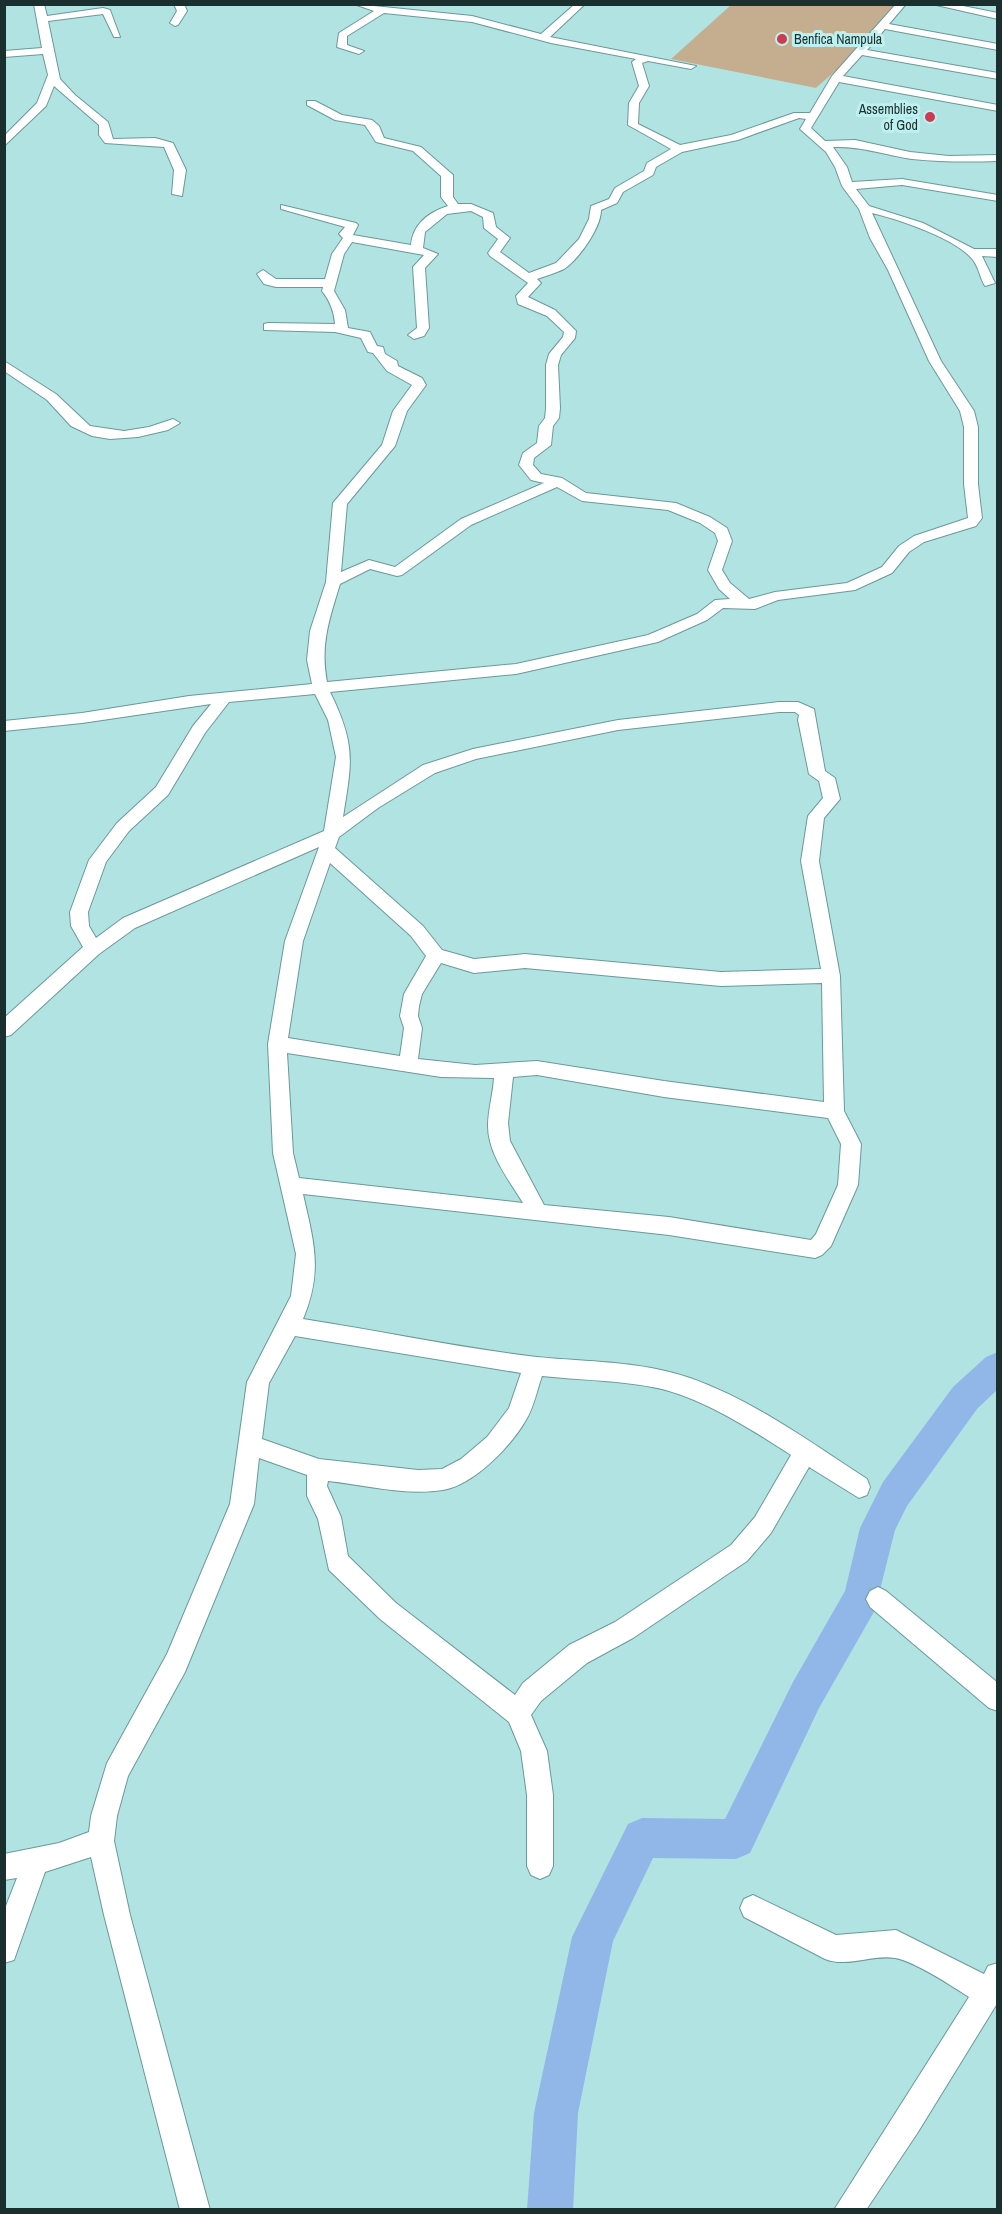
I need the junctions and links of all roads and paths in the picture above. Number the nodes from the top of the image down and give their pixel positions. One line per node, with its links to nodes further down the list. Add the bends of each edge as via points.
1 (39, 4): 9 (street)
2 (179, 4): 10 (street, via 182,11)
3 (358, 4): 7 (street)
4 (581, 4): 13 (street)
5 (902, 4): 11 (street)
6 (936, 4): 8 (street)
7 (382, 10): 13 (street, via 472,19); 16 (street, via 342,35 342,47)
8 (998, 16)
9 (44, 19): 12 (street, via 103,11); 15 (street)
10 (175, 23)
11 (882, 26): 14 (street); 17 (street)
12 (117, 35)
13 (544, 37): 19 (street)
14 (998, 47)
15 (49, 50): 18 (street); 21 (street)
16 (359, 51)
17 (858, 51): 22 (street); 23 (street)
18 (4, 54)
19 (646, 58): 20 (street); 29 (street, via 637,62 644,86 634,103 633,125)
20 (691, 66)
21 (54, 76): 27 (street, via 42,104); 32 (street, via 63,89 104,124 104,135 109,141 169,145 180,170)
22 (998, 76)
23 (836, 78): 25 (street); 26 (street)
24 (311, 103): 34 (street, via 339,118 368,122 386,143 417,149 447,175 447,197)
25 (998, 108)
26 (812, 116): 28 (street, via 805,129); 29 (street, via 798,115 734,138)
27 (4, 143)
28 (821, 144): 30 (street, via 855,143 949,159); 31 (street, via 841,167)
29 (679, 149): 42 (street, via 619,190 613,201 595,208 595,219 584,240 560,266)
30 (998, 158)
31 (848, 186): 33 (street, via 902,182); 36 (street)
32 (178, 194)
33 (998, 198)
34 (453, 206): 38 (street, via 420,231); 42 (street, via 489,214 490,228 504,238 494,253)
35 (285, 207): 37 (street, via 350,224 352,227 345,234)
36 (865, 209): 39 (street, via 901,219); 52 (street, via 935,361 967,411 975,518 971,523 919,539 904,549 887,570 850,587 775,596)
37 (349, 238): 38 (street); 43 (street, via 338,254)
38 (417, 249): 47 (street, via 432,254 419,267 423,328)
39 (971, 252): 40 (street); 44 (street, via 982,264)
40 (998, 254)
41 (263, 274): 43 (street, via 276,283)
42 (527, 279): 50 (street, via 535,283 522,301 550,313 570,331 552,365 554,408 546,426 544,445 528,456 526,465 536,477)
43 (329, 283): 46 (street, via 328,291 335,299)
44 (989, 283)
45 (268, 327): 46 (street)
46 (342, 328): 51 (street, via 342,332 366,335 372,349 379,351 392,368 419,385 399,411 388,446 340,503)
47 (414, 334)
48 (4, 365): 49 (street, via 59,402 77,425 96,432 131,434 160,430)
49 (173, 423)
50 (557, 481): 51 (street, via 535,494 505,502 452,531 398,572 369,564); 52 (street, via 582,497 671,506 713,525 722,531 725,541 715,570 724,586)
51 (333, 582): 53 (street, via 318,631 315,660)
52 (747, 604): 53 (street, via 720,603 702,617 652,639 516,669)
53 (321, 689): 54 (street); 56 (street, via 336,720 344,757)
54 (224, 698): 55 (street); 57 (street, via 199,730 162,791 123,827 98,860 80,912 80,926)
55 (4, 726)
56 (329, 842): 57 (street, via 129,923); 58 (street); 59 (street, via 372,804 429,769 472,754 618,725 798,707 808,713 806,720 817,774 827,778 832,799 816,816 810,861); 61 (street, via 294,941)
57 (93, 949): 60 (street)
58 (436, 955): 59 (street, via 474,966 525,961 721,979); 62 (street, via 413,994)
59 (831, 976): 64 (street)
60 (4, 1029)
61 (277, 1044): 62 (street); 65 (street, via 284,1153)
62 (408, 1065): 63 (street, via 441,1070)
63 (503, 1070): 64 (street, via 537,1068); 66 (street, via 500,1143)
64 (834, 1111): 66 (street, via 851,1144 848,1185 824,1240 815,1249 669,1226)
65 (292, 1185): 66 (street); 67 (street, via 306,1254 302,1296)
66 (538, 1213)
67 (289, 1326): 68 (street); 69 (street, via 258,1382)
68 (535, 1366): 70 (street, via 652,1377 687,1387); 71 (street, via 518,1413 495,1444 469,1466 445,1479 418,1481)
69 (251, 1445): 71 (street); 76 (street, via 242,1504 176,1663 116,1772)
70 (806, 1450): 72 (street); 75 (street, via 763,1525 739,1553 624,1630 578,1654 532,1692)
71 (319, 1469): 75 (street, via 316,1486 329,1517 337,1562 388,1611)
72 (859, 1487)
73 (878, 1599): 74 (street)
74 (998, 1699)
75 (518, 1713): 78 (street, via 534,1751 540,1795)
76 (101, 1841): 77 (street); 83 (street)
77 (36, 1861): 79 (street); 81 (street)
78 (540, 1866)
79 (4, 1867)
80 (753, 1908): 82 (street, via 835,1949 896,1944 955,1972)
81 (4, 1950)
82 (992, 1984): 84 (street)
83 (195, 2210)
84 (849, 2210)

